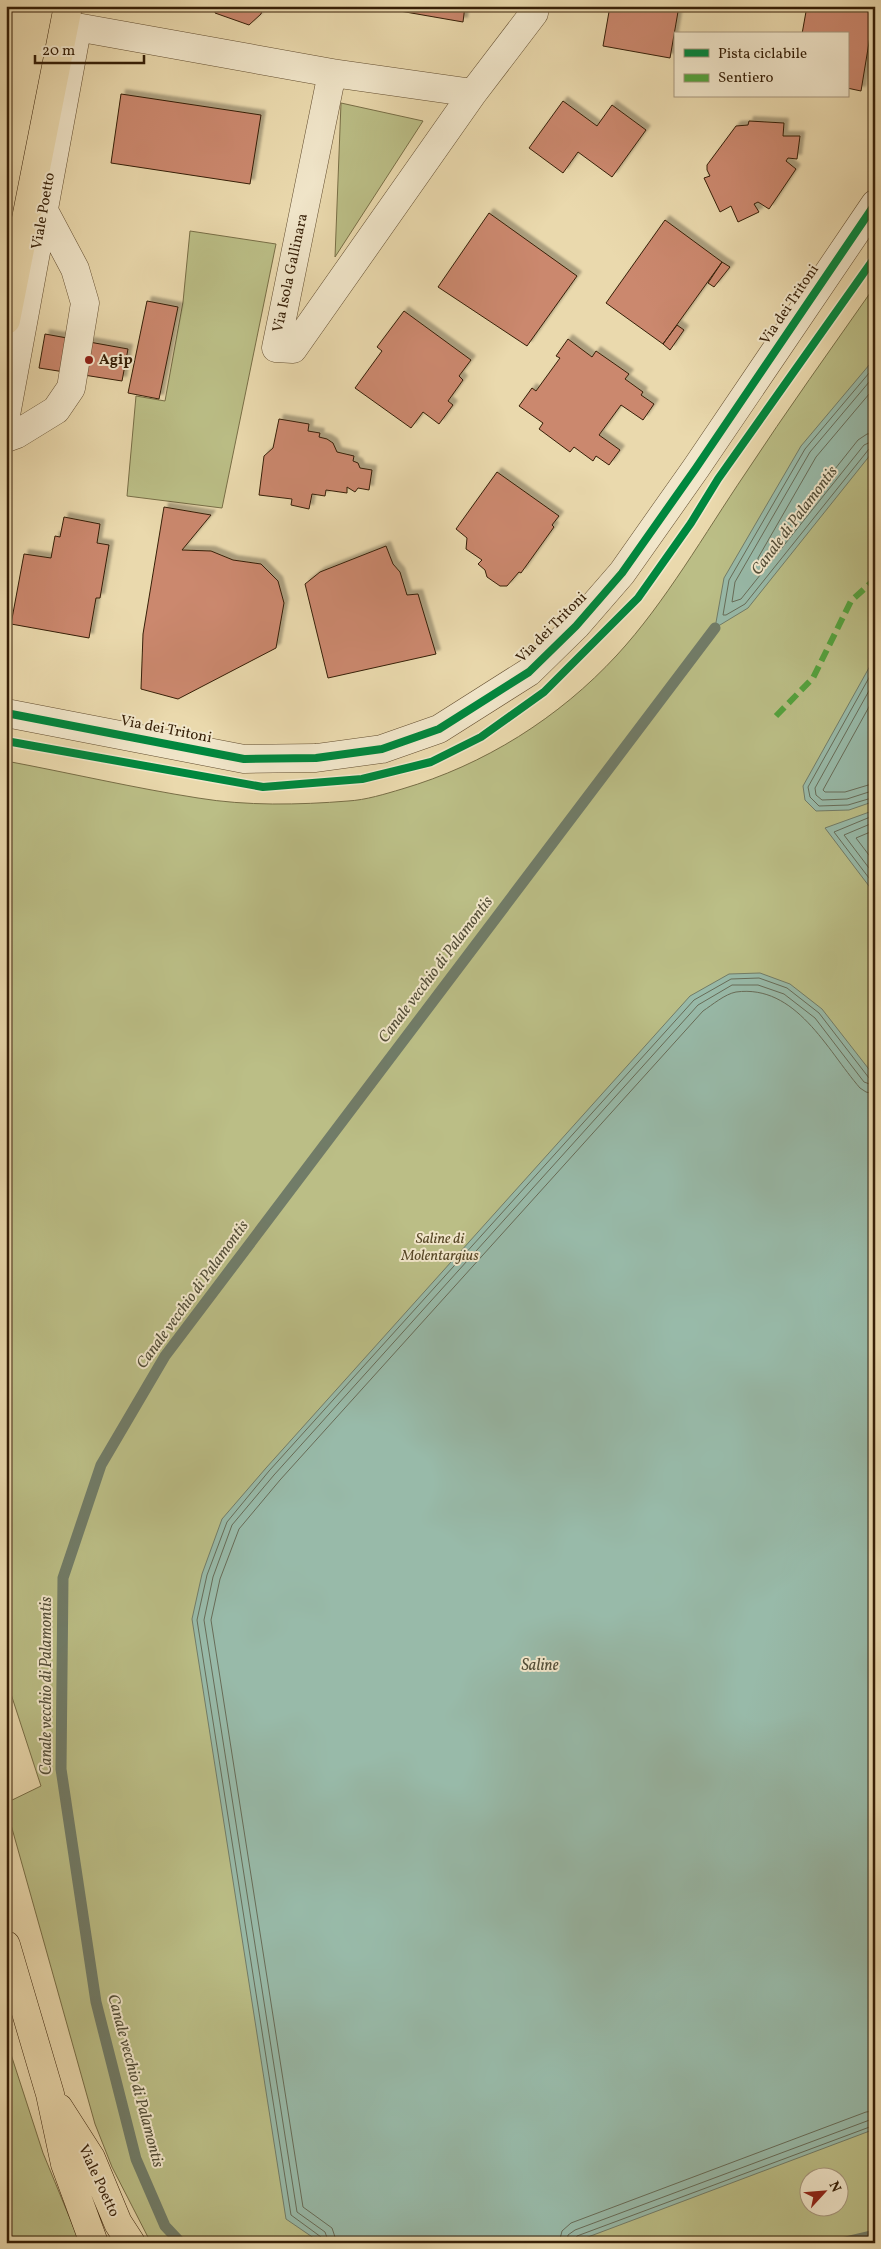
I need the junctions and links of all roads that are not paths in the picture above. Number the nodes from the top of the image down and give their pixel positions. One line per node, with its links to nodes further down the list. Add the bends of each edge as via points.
1 (535, 6): 4 (street, Via Isola Gallinara, via 534,12)
2 (73, 16): 3 (street); 5 (main road, Viale Poetto)
3 (332, 72): 4 (street); 4 (street, Via Isola Gallinara, via 276,348 293,349)
4 (473, 93)
5 (38, 200): 7 (main road, Viale Poetto); 8 (street, Viale Poetto); 9 (street, via 75,269 85,303 71,388 56,410)
6 (875, 204): 10 (street, Via dei Tritoni, via 622,573 576,626 529,672 439,729 382,749 316,758 244,759)
7 (6, 320)
8 (6, 415)
9 (6, 438)
10 (6, 714)
11 (6, 1945): 12 (main road, Viale Poetto)
12 (50, 2094): 13 (main road, Viale Poetto, via 65,2164); 14 (main road, Viale Poetto, via 91,2158 118,2223)
13 (94, 2243)
14 (131, 2243)

